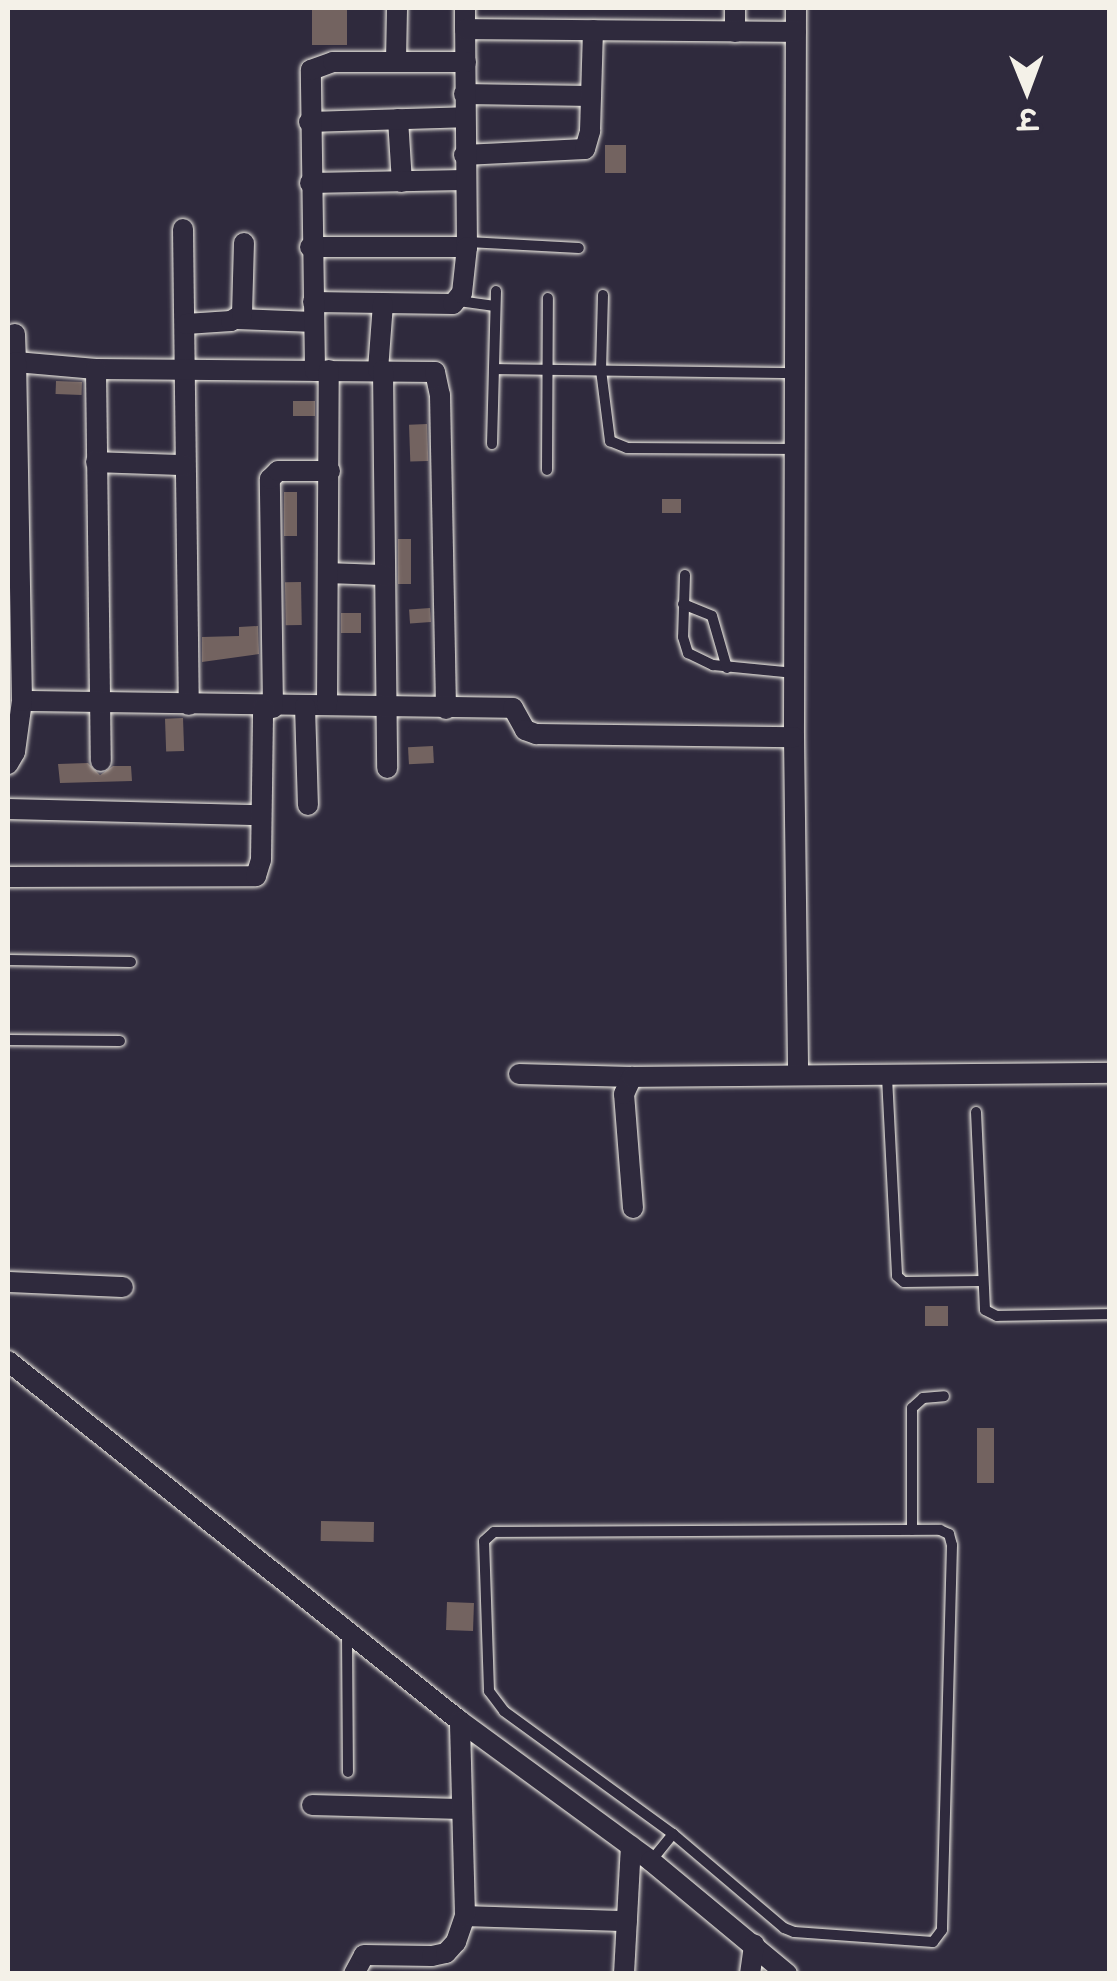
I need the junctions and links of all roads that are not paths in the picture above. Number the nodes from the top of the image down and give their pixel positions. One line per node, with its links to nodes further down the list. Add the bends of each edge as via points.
1 (398, 8): 14 (street)
2 (464, 8): 8 (street)
3 (560, 8): 9 (street)
4 (610, 8): 10 (street)
5 (670, 8): 11 (street)
6 (736, 8): 12 (street)
7 (796, 8): 13 (street)
8 (465, 29): 9 (street); 15 (street)
9 (561, 30): 10 (street)
10 (602, 30): 11 (street); 17 (street)
11 (670, 31): 12 (street)
12 (735, 32): 13 (street)
13 (796, 32): 48 (street)
14 (396, 61): 15 (street); 20 (street, via 320,64 308,81)
15 (466, 62): 16 (street)
16 (464, 94): 17 (street); 18 (street)
17 (591, 96): 21 (street, via 589,143 578,153)
18 (464, 117): 19 (street); 21 (street)
19 (398, 119): 20 (street); 23 (street)
20 (309, 122): 24 (street)
21 (464, 155): 22 (street)
22 (464, 180): 23 (street); 27 (street)
23 (402, 182): 24 (street)
24 (310, 183): 28 (street)
25 (183, 229): 38 (street)
26 (244, 242): 37 (street)
27 (466, 244): 28 (street); 29 (lane); 33 (street)
28 (310, 247): 36 (street)
29 (579, 248)
30 (496, 291): 35 (lane)
31 (604, 295): 47 (lane)
32 (548, 298): 43 (lane)
33 (460, 301): 34 (street); 35 (lane)
34 (382, 304): 36 (street); 46 (street)
35 (496, 306): 42 (lane)
36 (314, 312): 37 (street); 45 (street)
37 (237, 319): 38 (street)
38 (186, 324): 44 (street)
39 (15, 334): 40 (street)
40 (16, 362): 41 (street); 62 (street)
41 (96, 369): 44 (street); 51 (street)
42 (494, 369): 43 (lane); 49 (lane)
43 (548, 369): 47 (lane); 53 (lane)
44 (187, 370): 45 (street); 52 (street)
45 (322, 370): 46 (street); 54 (street)
46 (380, 370): 56 (street); 67 (street, via 428,369 438,379)
47 (601, 370): 48 (lane); 50 (lane, via 605,433 617,446)
48 (796, 373): 50 (street)
49 (492, 444)
50 (796, 450): 60 (street)
51 (96, 462): 52 (street); 61 (street)
52 (184, 465): 63 (street)
53 (547, 470)
54 (330, 471): 55 (street); 66 (street, via 278,471 270,479)
55 (330, 573): 56 (street); 64 (street)
56 (385, 575): 65 (street)
57 (685, 575): 58 (lane)
58 (683, 604): 59 (lane, via 712,616); 59 (lane, via 688,653)
59 (726, 668): 60 (lane)
60 (796, 673): 68 (street)
61 (98, 702): 62 (street); 63 (street); 69 (street)
62 (17, 704): 70 (street, via 15,752)
63 (189, 705): 66 (street)
64 (316, 706): 65 (street); 66 (street); 72 (street)
65 (386, 706): 67 (street); 71 (street)
66 (268, 708): 74 (street)
67 (446, 708): 68 (street, via 514,708 525,730 536,734)
68 (794, 737): 82 (street)
69 (101, 762)
70 (8, 764)
71 (386, 768)
72 (308, 805)
73 (8, 809): 74 (street)
74 (261, 815): 75 (street, via 260,871 249,879)
75 (8, 878)
76 (8, 960): 77 (lane)
77 (132, 962)
78 (8, 1040): 79 (lane)
79 (120, 1041)
80 (1110, 1073): 84 (street)
81 (519, 1074): 83 (street)
82 (798, 1074): 83 (street); 84 (street)
83 (632, 1077): 86 (street, via 624,1094)
84 (887, 1078): 87 (lane, via 897,1276 904,1282)
85 (976, 1112): 87 (lane)
86 (633, 1208)
87 (982, 1281): 90 (lane, via 982,1304 991,1316)
88 (8, 1282): 89 (street)
89 (123, 1287)
90 (1110, 1314)
91 (8, 1361): 94 (street)
92 (944, 1396): 93 (lane, via 918,1400 912,1408)
93 (912, 1530): 99 (lane, via 945,1531 952,1545 940,1936 928,1942 794,1932); 99 (lane, via 484,1541 489,1691 495,1701)
94 (347, 1633): 95 (street); 96 (lane)
95 (460, 1721): 98 (street); 100 (street)
96 (348, 1772)
97 (312, 1805): 98 (street)
98 (460, 1809): 102 (street)
99 (674, 1834): 101 (lane)
100 (631, 1846): 101 (street); 103 (street)
101 (651, 1861): 104 (street)
102 (465, 1916): 103 (street); 105 (street)
103 (627, 1921): 109 (street)
104 (754, 1944): 110 (street); 111 (street)
105 (452, 1946): 106 (street); 108 (street)
106 (390, 1965): 107 (street, via 364,1956)
107 (354, 1974)
108 (452, 1974)
109 (624, 1974)
110 (750, 1974)
111 (787, 1974)

